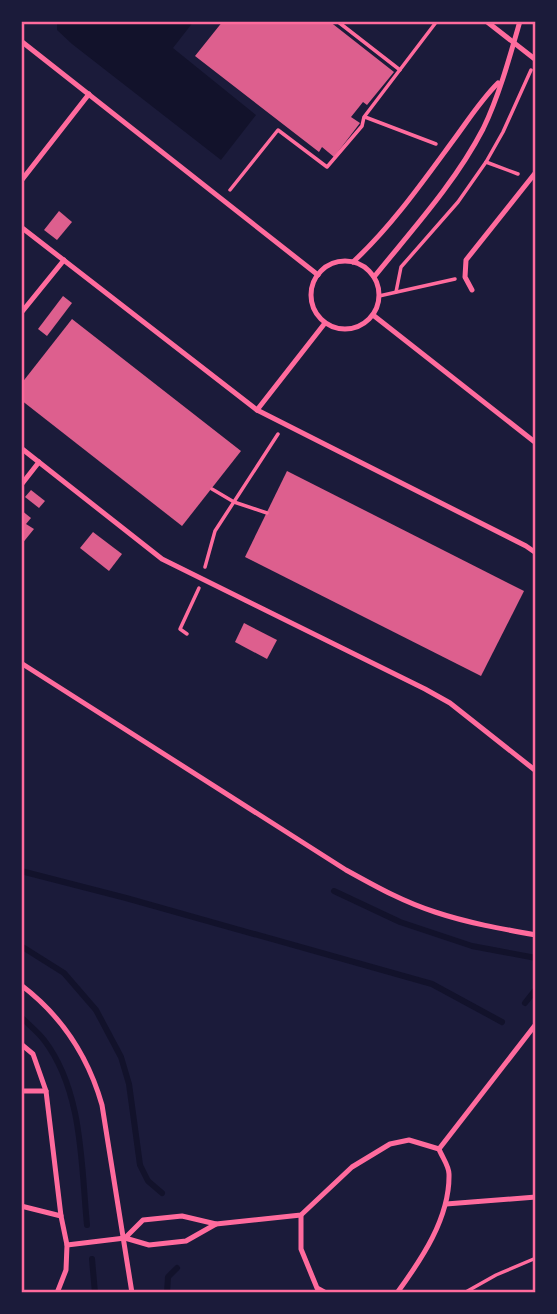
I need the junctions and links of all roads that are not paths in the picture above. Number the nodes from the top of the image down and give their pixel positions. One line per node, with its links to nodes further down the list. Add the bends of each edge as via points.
1 (486, 21): 4 (lane)
2 (520, 21): 4 (lane)
3 (21, 41): 7 (lane)
4 (513, 43): 5 (lane); 6 (lane)
5 (536, 60)
6 (500, 80): 12 (lane, via 373,244); 14 (lane, via 482,130 455,173)
7 (89, 94): 9 (lane); 13 (lane)
8 (536, 172): 15 (lane, via 466,260)
9 (21, 181)
10 (21, 227): 11 (lane)
11 (64, 260): 16 (lane); 19 (lane)
12 (353, 262): 13 (lane, via 327,266); 14 (lane)
13 (318, 275): 18 (lane, via 311,300)
14 (374, 277): 17 (lane, via 379,296)
15 (472, 290)
16 (21, 313)
17 (373, 315): 18 (lane, via 350,329); 20 (lane)
18 (325, 323): 19 (lane)
19 (257, 410): 24 (lane)
20 (536, 443)
21 (21, 449): 22 (lane)
22 (39, 463): 23 (lane); 26 (lane, via 162,559 450,703)
23 (21, 485)
24 (536, 553)
25 (21, 663): 27 (lane, via 385,892 433,912)
26 (536, 771)
27 (536, 935)
28 (21, 985): 40 (lane, via 65,1026 94,1077)
29 (536, 1024): 33 (lane)
30 (21, 1044): 32 (lane, via 33,1055)
31 (21, 1091): 32 (lane)
32 (46, 1091): 38 (lane)
33 (439, 1149): 35 (lane, via 449,1172); 37 (lane, via 409,1140 390,1144 352,1167)
34 (536, 1197): 35 (lane)
35 (446, 1204): 45 (lane, via 421,1261)
36 (23, 1205): 38 (lane)
37 (300, 1214): 39 (lane); 44 (lane, via 301,1249 317,1288)
38 (61, 1216): 41 (lane)
39 (216, 1224): 40 (lane, via 186,1241 149,1245); 40 (lane, via 182,1216 143,1220)
40 (125, 1238): 41 (lane); 43 (lane)
41 (67, 1245): 42 (lane, via 66,1270)
42 (57, 1293)
43 (132, 1293)
44 (326, 1293)
45 (397, 1293)

